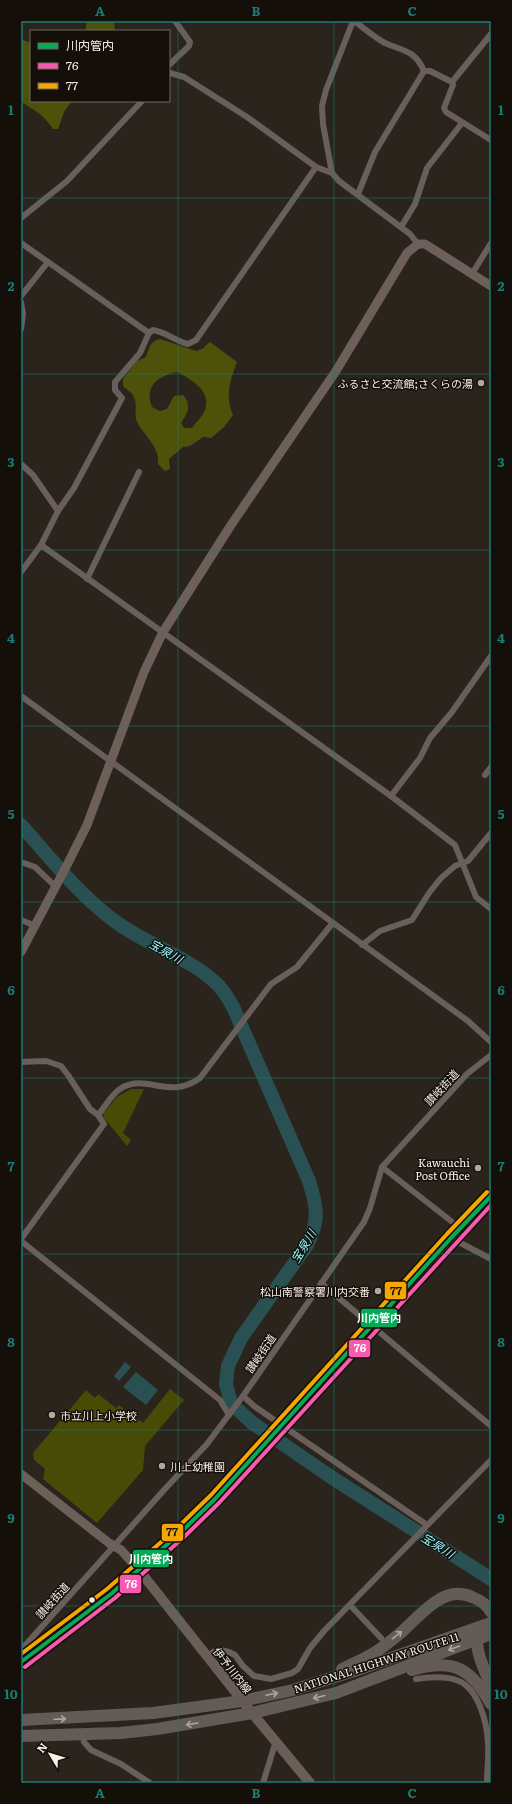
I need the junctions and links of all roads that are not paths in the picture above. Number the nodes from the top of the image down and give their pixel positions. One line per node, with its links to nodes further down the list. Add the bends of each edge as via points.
1 (175, 21): 4 (street, via 190,42)
2 (353, 21): 5 (street, via 384,42 413,54 418,58); 12 (street, via 322,106)
3 (491, 34): 7 (street)
4 (170, 64)
5 (424, 71): 7 (street, via 430,71); 13 (street, via 375,152)
6 (170, 72): 11 (street, via 184,77 247,117)
7 (452, 82): 9 (street, via 444,108)
8 (141, 102): 14 (street, via 68,181)
9 (462, 124): 10 (street); 15 (street, via 427,168 415,204)
10 (491, 140)
11 (316, 167): 12 (street); 25 (street, via 196,340 188,344 154,330)
12 (332, 173): 13 (street)
13 (358, 194): 15 (street)
14 (21, 218)
15 (401, 227): 17 (street)
16 (21, 242): 19 (street)
17 (418, 244): 20 (street, via 425,244); 32 (street, via 407,253 336,371)
18 (491, 244): 20 (street)
19 (48, 262): 22 (street); 25 (street)
20 (472, 274): 21 (street)
21 (491, 286)
22 (21, 296)
23 (21, 302): 24 (street)
24 (21, 328)
25 (149, 333): 28 (street, via 140,353 115,382 115,390 122,398 77,482)
26 (21, 464): 28 (street)
27 (139, 472): 31 (street)
28 (58, 511): 29 (street)
29 (41, 545): 30 (street); 31 (street)
30 (21, 572)
31 (87, 579): 32 (street)
32 (162, 632): 35 (street, via 144,672); 38 (street)
33 (491, 656): 38 (street)
34 (21, 696): 35 (street)
35 (111, 763): 42 (street, via 87,825); 45 (street)
36 (491, 768): 37 (street)
37 (485, 775)
38 (391, 796): 41 (street, via 452,842)
39 (491, 833): 41 (street, via 468,861)
40 (21, 862): 42 (street, via 35,867)
41 (462, 863): 43 (street, via 476,897); 47 (street, via 441,878 412,920 380,931)
42 (58, 884): 46 (street)
43 (491, 910)
44 (21, 920): 46 (street)
45 (332, 924): 47 (street); 52 (street, via 297,967 271,984 200,1078 185,1087 171,1089 143,1084 127,1086 115,1093)
46 (36, 926): 48 (street)
47 (362, 945): 49 (street, via 468,1021)
48 (21, 952)
49 (491, 1042)
50 (491, 1055): 53 (street, 讃岐街道, via 467,1074)
51 (21, 1062): 52 (street, via 46,1061 61,1066 90,1109)
52 (98, 1115): 57 (street, via 104,1124)
53 (382, 1167): 55 (street); 59 (street, 讃岐街道, via 364,1222)
54 (491, 1196): 55 (street)
55 (460, 1228): 56 (street)
56 (451, 1238): 58 (street); 60 (street)
57 (21, 1240): 62 (street, via 217,1398)
58 (491, 1259)
59 (320, 1283): 60 (street); 61 (street, 讃岐街道)
60 (372, 1325): 63 (street); 64 (street)
61 (242, 1397): 62 (street, 讃岐街道); 64 (street)
62 (230, 1414): 68 (street, 讃岐街道, via 207,1444)
63 (491, 1426)
64 (280, 1427): 67 (street); 69 (street, via 215,1499)
65 (491, 1460): 67 (street)
66 (21, 1474): 68 (street)
67 (425, 1526): 70 (street)
68 (114, 1546): 69 (street); 74 (street, 讃岐街道)
69 (139, 1570): 75 (main road, 伊予川内線); 76 (street, via 111,1594)
70 (350, 1605): 72 (street); 75 (street, via 316,1640 302,1664 292,1673 263,1679 248,1671 235,1655 229,1652 221,1650)
71 (490, 1620): 73 (highway, via 479,1632); 77 (highway, NATIONAL HIGHWAY ROUTE 11, via 407,1654); 77 (highway, one-way to 71, via 342,1669 383,1647 424,1609 445,1596 468,1595 480,1600)
72 (381, 1638)
73 (477, 1640): 79 (highway); 80 (highway, NATIONAL HIGHWAY ROUTE 11, one-way to 80)
74 (21, 1650)
75 (207, 1656): 81 (main road, 伊予川内線)
76 (22, 1658)
77 (330, 1679): 81 (highway, NATIONAL HIGHWAY ROUTE 11, one-way to 77)
78 (416, 1679): 88 (street, via 449,1679 467,1686 482,1714)
79 (491, 1686)
80 (336, 1693): 82 (highway, via 349,1693 405,1672 440,1665 453,1666 470,1675 482,1688); 83 (highway, NATIONAL HIGHWAY ROUTE 11, one-way to 83)
81 (242, 1701): 83 (main road, 伊予川内線); 84 (highway, NATIONAL HIGHWAY ROUTE 11, one-way to 81, via 153,1713)
82 (491, 1704)
83 (252, 1713): 85 (highway, NATIONAL HIGHWAY ROUTE 11, one-way to 85, via 157,1729); 87 (main road, 伊予川内線)
84 (21, 1720)
85 (83, 1735): 86 (highway, NATIONAL HIGHWAY ROUTE 11); 89 (street, via 84,1742 91,1750 121,1764)
86 (21, 1736)
87 (276, 1742): 90 (street); 91 (main road, 伊予川内線)
88 (490, 1742): 92 (street)
89 (150, 1783)
90 (262, 1783)
91 (310, 1783)
92 (487, 1783)

